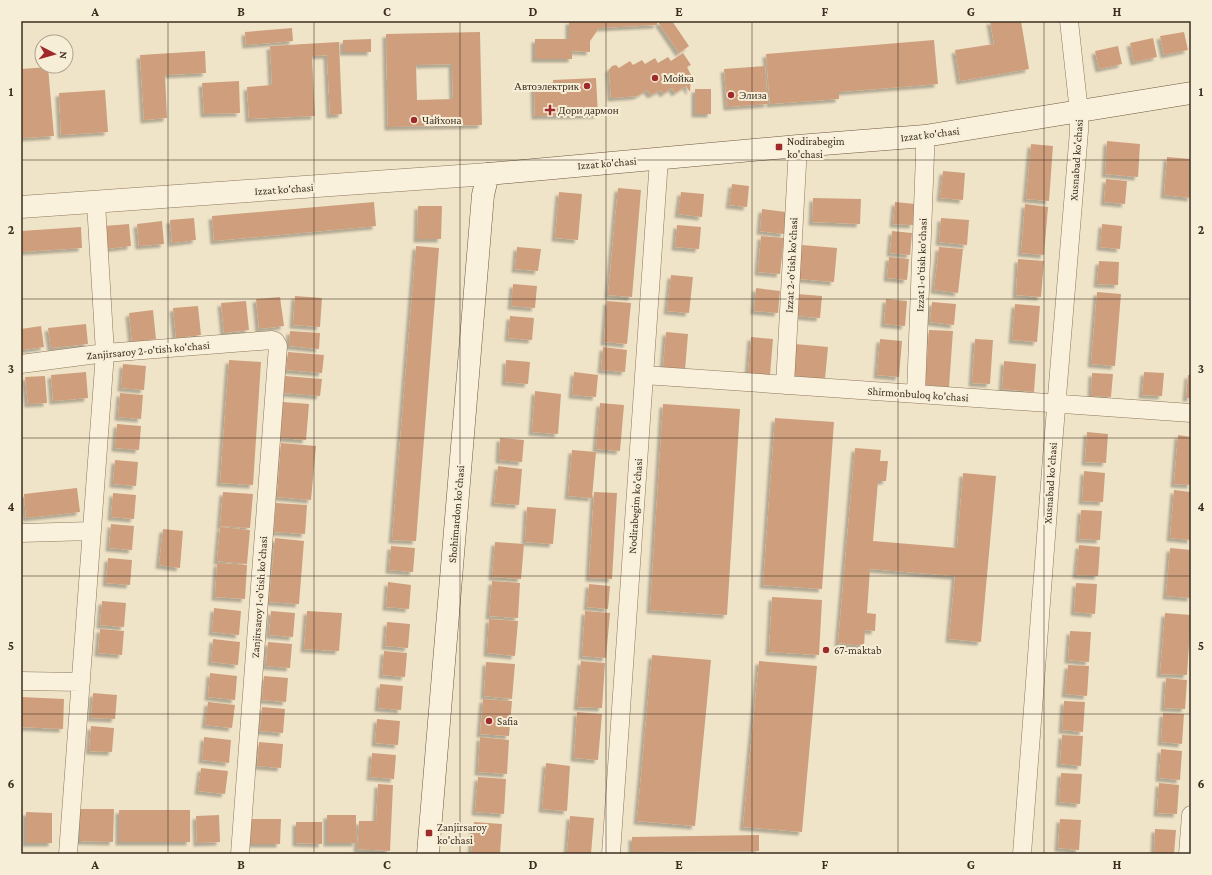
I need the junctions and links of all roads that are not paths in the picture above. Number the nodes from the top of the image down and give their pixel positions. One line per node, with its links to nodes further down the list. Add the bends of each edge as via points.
1 (1069, 21): 3 (street, Xusnabad ko'chasi)
2 (1191, 93): 3 (main road, Izzat ko'chasi)
3 (1079, 112): 4 (main road, Izzat ko'chasi); 16 (street, Xusnabad ko'chasi)
4 (925, 136): 5 (main road, Izzat ko'chasi); 15 (street, Izzat 1-o'tish ko'chasi)
5 (798, 146): 6 (main road, Izzat ko'chasi); 14 (street, Izzat 2-o'tish ko'chasi)
6 (659, 159): 7 (main road, Izzat ko'chasi); 13 (street, Nodirabegim ko'chasi)
7 (488, 174): 8 (main road, Izzat ko'chasi); 25 (main road, Shohimardon ko'chasi, via 483,202)
8 (96, 203): 9 (main road, Izzat ko'chasi); 11 (street)
9 (21, 208)
10 (275, 341): 11 (street, Zanjirsaroy 2-o'tish ko'chasi); 24 (street, Zanjirsaroy 1-o'tish ko'chasi, via 278,346)
11 (105, 353): 12 (street, Zanjirsaroy 2-o'tish ko'chasi); 18 (street)
12 (21, 364)
13 (644, 375): 14 (street, Shirmonbuloq ko'chasi); 26 (street, Nodirabegim ko'chasi)
14 (785, 384): 15 (street, Shirmonbuloq ko'chasi)
15 (916, 394): 16 (street, Shirmonbuloq ko'chasi)
16 (1056, 403): 17 (street, Shirmonbuloq ko'chasi); 27 (street, Xusnabad ko'chasi)
17 (1191, 413)
18 (92, 531): 19 (street); 21 (street)
19 (21, 533)
20 (21, 681): 21 (street)
21 (81, 682): 23 (street)
22 (1191, 815): 28 (street)
23 (68, 854)
24 (240, 854)
25 (428, 854)
26 (611, 854)
27 (1022, 854)
28 (1188, 854)

